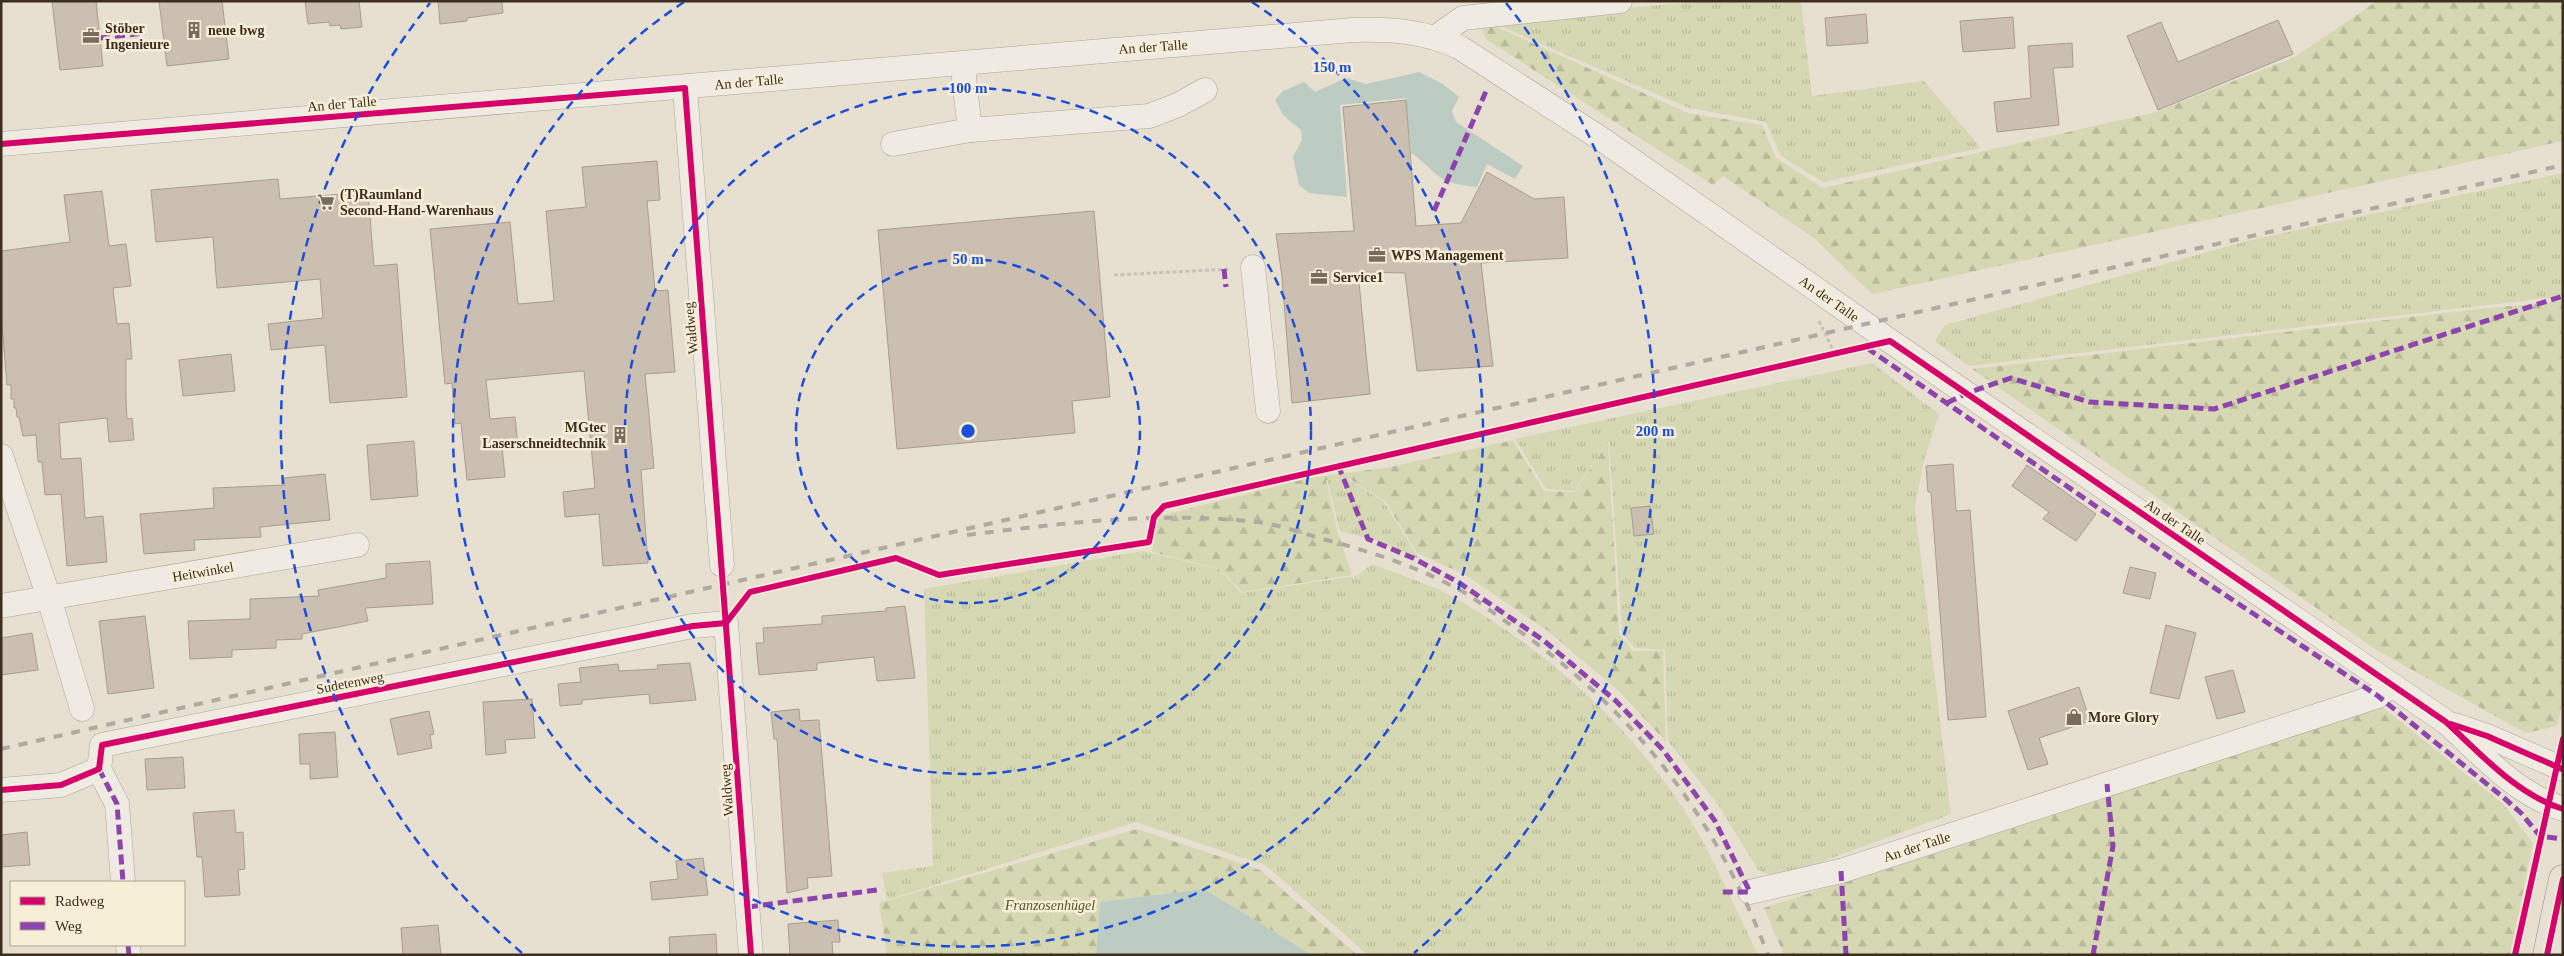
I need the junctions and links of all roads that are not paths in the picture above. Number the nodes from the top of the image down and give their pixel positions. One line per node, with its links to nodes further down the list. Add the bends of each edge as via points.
1 (1620, 1): 2 (street, via 1463,18)
2 (1436, 37): 3 (street, An der Talle, via 1385,29 1353,30); 17 (street, An der Talle, via 1459,47 1610,145)
3 (966, 62): 4 (street, An der Talle); 6 (street, via 964,78)
4 (685, 88): 7 (street, An der Talle); 13 (street, Waldweg)
5 (1205, 90): 6 (street, via 1149,116)
6 (970, 130): 8 (street)
7 (1, 144)
8 (893, 144)
9 (1253, 268): 10 (street)
10 (1268, 411)
11 (1, 456): 14 (street)
12 (357, 545): 14 (street, Heitwinkel)
13 (722, 565)
14 (49, 598): 15 (street, Heitwinkel); 18 (street)
15 (1, 606)
16 (726, 623): 21 (street, Sudetenweg, via 683,628 102,745); 28 (street, Waldweg)
17 (2392, 685): 19 (street, An der Talle); 26 (street, An der Talle, via 2378,696 1859,865)
18 (82, 709)
19 (2446, 722): 20 (street, An der Talle); 23 (street, An der Talle, via 2505,777 2548,804)
20 (2563, 769)
21 (99, 770): 22 (street, via 61,785); 25 (street, via 117,804)
22 (1, 790)
23 (2563, 809)
24 (2563, 879): 27 (main road)
25 (123, 881)
26 (1750, 892)
27 (2559, 917): 29 (main road)
28 (751, 955)
29 (2547, 955)

